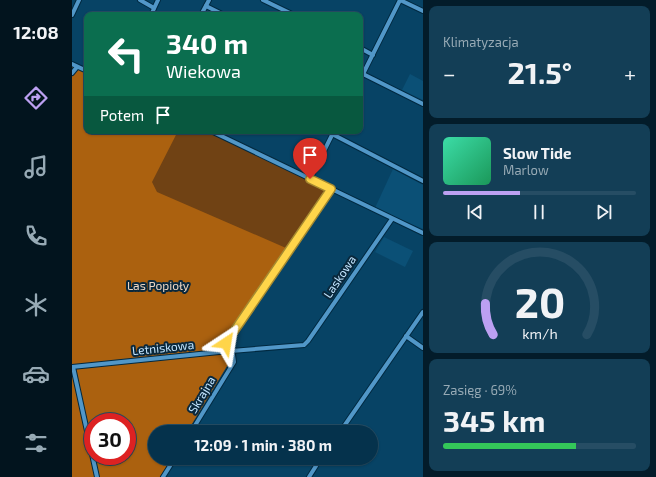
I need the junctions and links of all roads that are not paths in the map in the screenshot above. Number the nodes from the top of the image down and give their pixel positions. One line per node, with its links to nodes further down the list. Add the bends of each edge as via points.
1 (79, 0): 14 (street)
2 (140, 0): 8 (street)
3 (158, 0): 8 (street)
4 (209, 0): 7 (street)
5 (263, 0): 13 (street)
6 (400, 0): 9 (street); 16 (street)
7 (206, 6): 11 (street); 12 (street)
8 (154, 8): 10 (street)
9 (423, 11)
10 (152, 12)
11 (203, 12)
12 (218, 12)
13 (288, 12)
14 (72, 15)
15 (363, 50): 16 (street)
16 (373, 55): 21 (street)
17 (72, 64): 18 (street)
18 (77, 67): 19 (street); 20 (street)
19 (84, 70)
20 (72, 73)
21 (363, 74): 22 (street)
22 (423, 104)
23 (216, 134): 26 (street)
24 (332, 134): 26 (street)
25 (335, 134): 27 (street)
26 (310, 179): 28 (street)
27 (423, 181)
28 (331, 189): 29 (street); 35 (street, Skrajna, via 228,339 226,343)
29 (392, 219): 30 (street); 33 (street, Laskowa)
30 (423, 233)
31 (423, 312): 32 (street)
32 (406, 336): 34 (street); 38 (street)
33 (304, 345): 35 (street, Letniskowa)
34 (423, 348)
35 (230, 352): 36 (street, Letniskowa); 37 (street, Skrajna, via 234,355 234,362)
36 (73, 367): 41 (street)
37 (195, 425)
38 (345, 425)
39 (171, 465): 42 (street)
40 (317, 465): 43 (street)
41 (97, 477)
42 (163, 477)
43 (309, 477)

